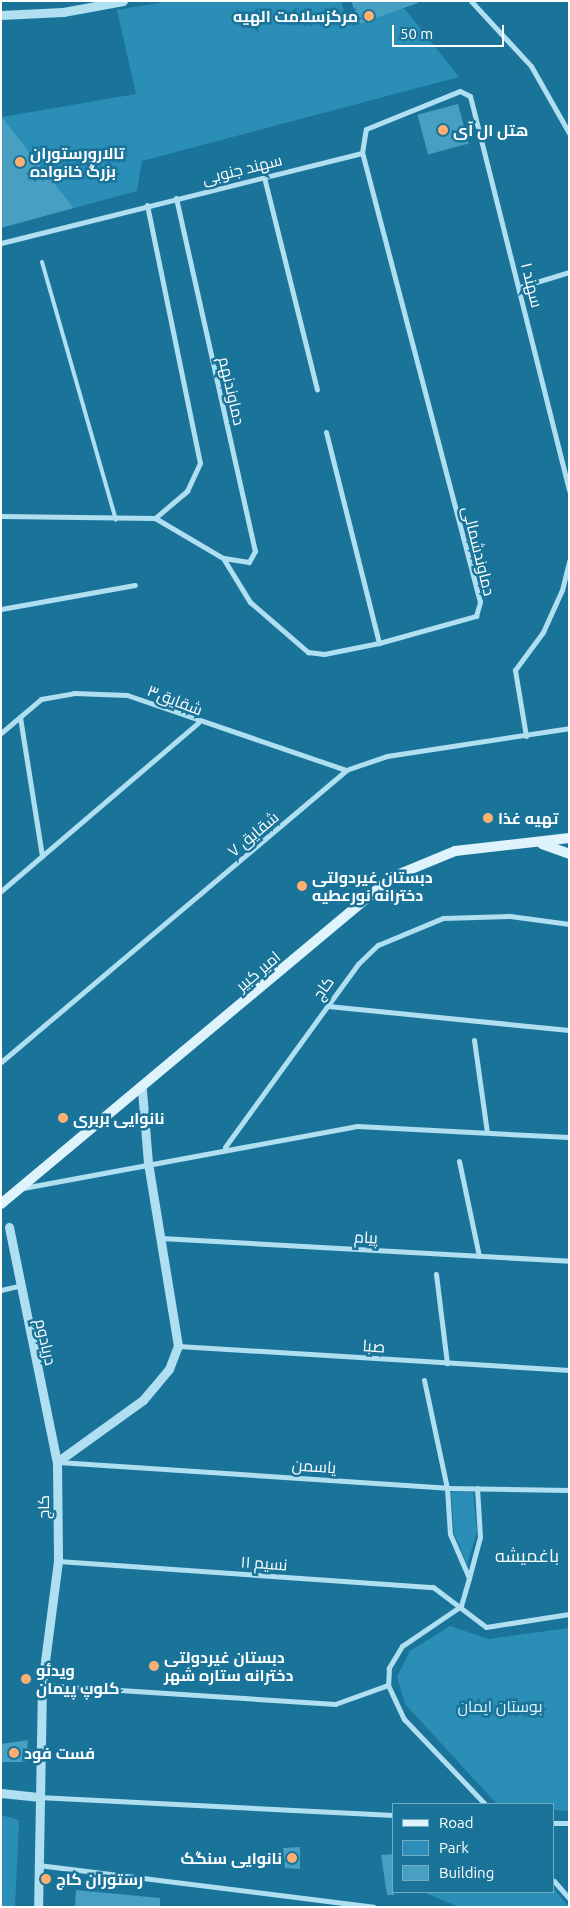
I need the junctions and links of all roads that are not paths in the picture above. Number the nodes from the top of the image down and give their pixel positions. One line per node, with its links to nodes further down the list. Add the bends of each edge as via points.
1 (123, 1): 3 (street, via 63,12)
2 (471, 1): 4 (street, via 531,66)
3 (1, 15)
4 (569, 133)
5 (362, 153): 6 (street, سهند جنوبی); 12 (street, سهند ۱, via 366,129 465,91); 23 (street, دماوندشمالی, via 481,606 471,619)
6 (264, 177): 7 (street, سهند جنوبی); 13 (street)
7 (176, 198): 8 (street, سهند جنوبی); 19 (street, دماوندنهم, via 255,551 249,562)
8 (147, 205): 9 (street, سهند جنوبی); 17 (street, via 200,463 188,491)
9 (1, 243)
10 (42, 262): 18 (lane)
11 (569, 272): 12 (street)
12 (520, 287): 15 (street, سهند ۱)
13 (317, 390)
14 (326, 432): 23 (street)
15 (569, 489)
16 (1, 516): 18 (street)
17 (155, 518): 18 (street); 19 (street, دماوندشمالی)
18 (116, 520)
19 (223, 558): 23 (street, دماوندشمالی, via 250,602 308,652 324,654)
20 (569, 561): 28 (street, via 562,590 542,632 515,670)
21 (135, 584): 22 (street)
22 (1, 609)
23 (379, 644)
24 (20, 717): 25 (street, شقایق۳, via 41,699 74,693 127,695); 27 (street, شقایق۳); 33 (street)
25 (198, 723): 29 (street, شقایق۳); 33 (street)
26 (569, 728): 28 (street, شقایق ۷)
27 (1, 733)
28 (526, 736): 29 (street, شقایق ۷, via 387,756)
29 (346, 770): 39 (street, شقایق ۷)
30 (569, 838): 31 (main road)
31 (541, 843): 32 (main road, امیر کبیر); 40 (main road, امیر کبیر, via 455,852 392,877)
32 (569, 854)
33 (42, 856): 34 (street)
34 (1, 891)
35 (569, 924): 36 (street, کاج, via 510,916 444,918 378,944)
36 (328, 1006): 37 (street); 43 (street, کاج)
37 (569, 1030)
38 (474, 1040): 41 (street)
39 (1, 1062)
40 (142, 1090): 45 (street); 46 (main road, امیر کبیر)
41 (487, 1132): 42 (street); 43 (street, via 357,1126)
42 (569, 1137)
43 (225, 1147): 45 (street)
44 (458, 1161): 50 (street)
45 (148, 1163): 46 (street); 49 (street)
46 (21, 1189): 47 (main road, امیر کبیر)
47 (1, 1204)
48 (9, 1227): 53 (street, دریادوم)
49 (161, 1238): 50 (street, پیام); 55 (street)
50 (479, 1256): 51 (street, پیام)
51 (569, 1261)
52 (436, 1274): 56 (street)
53 (18, 1286): 54 (street); 59 (street, دریادوم)
54 (1, 1290)
55 (178, 1346): 56 (street, صبا); 59 (street, via 169,1369 143,1400)
56 (447, 1363): 57 (street, صبا)
57 (569, 1370)
58 (424, 1380): 60 (street)
59 (57, 1462): 60 (street, یاسمن); 63 (street, کاج)
60 (447, 1488): 61 (street, یاسمن); 64 (street, via 450,1534)
61 (477, 1488): 62 (street, یاسمن); 64 (street, via 480,1536)
62 (569, 1490)
63 (58, 1561): 65 (street, نسیم ۱۱, via 433,1587); 67 (street, کاج)
64 (469, 1578): 65 (street)
65 (461, 1606): 66 (street, نسیم ۱۱, via 486,1627); 68 (street, via 402,1646 389,1668)
66 (569, 1614)
67 (42, 1685): 68 (street, via 335,1704); 70 (street, کاج)
68 (388, 1685): 71 (street, via 404,1719)
69 (1, 1793): 70 (street)
70 (38, 1797): 72 (street); 75 (street, کاج)
71 (484, 1803)
72 (392, 1815)
73 (555, 1822): 74 (street)
74 (569, 1823)
75 (38, 1865): 78 (street, کاج); 79 (street)
76 (555, 1882): 77 (street)
77 (569, 1898)
78 (38, 1907)
79 (373, 1907)

